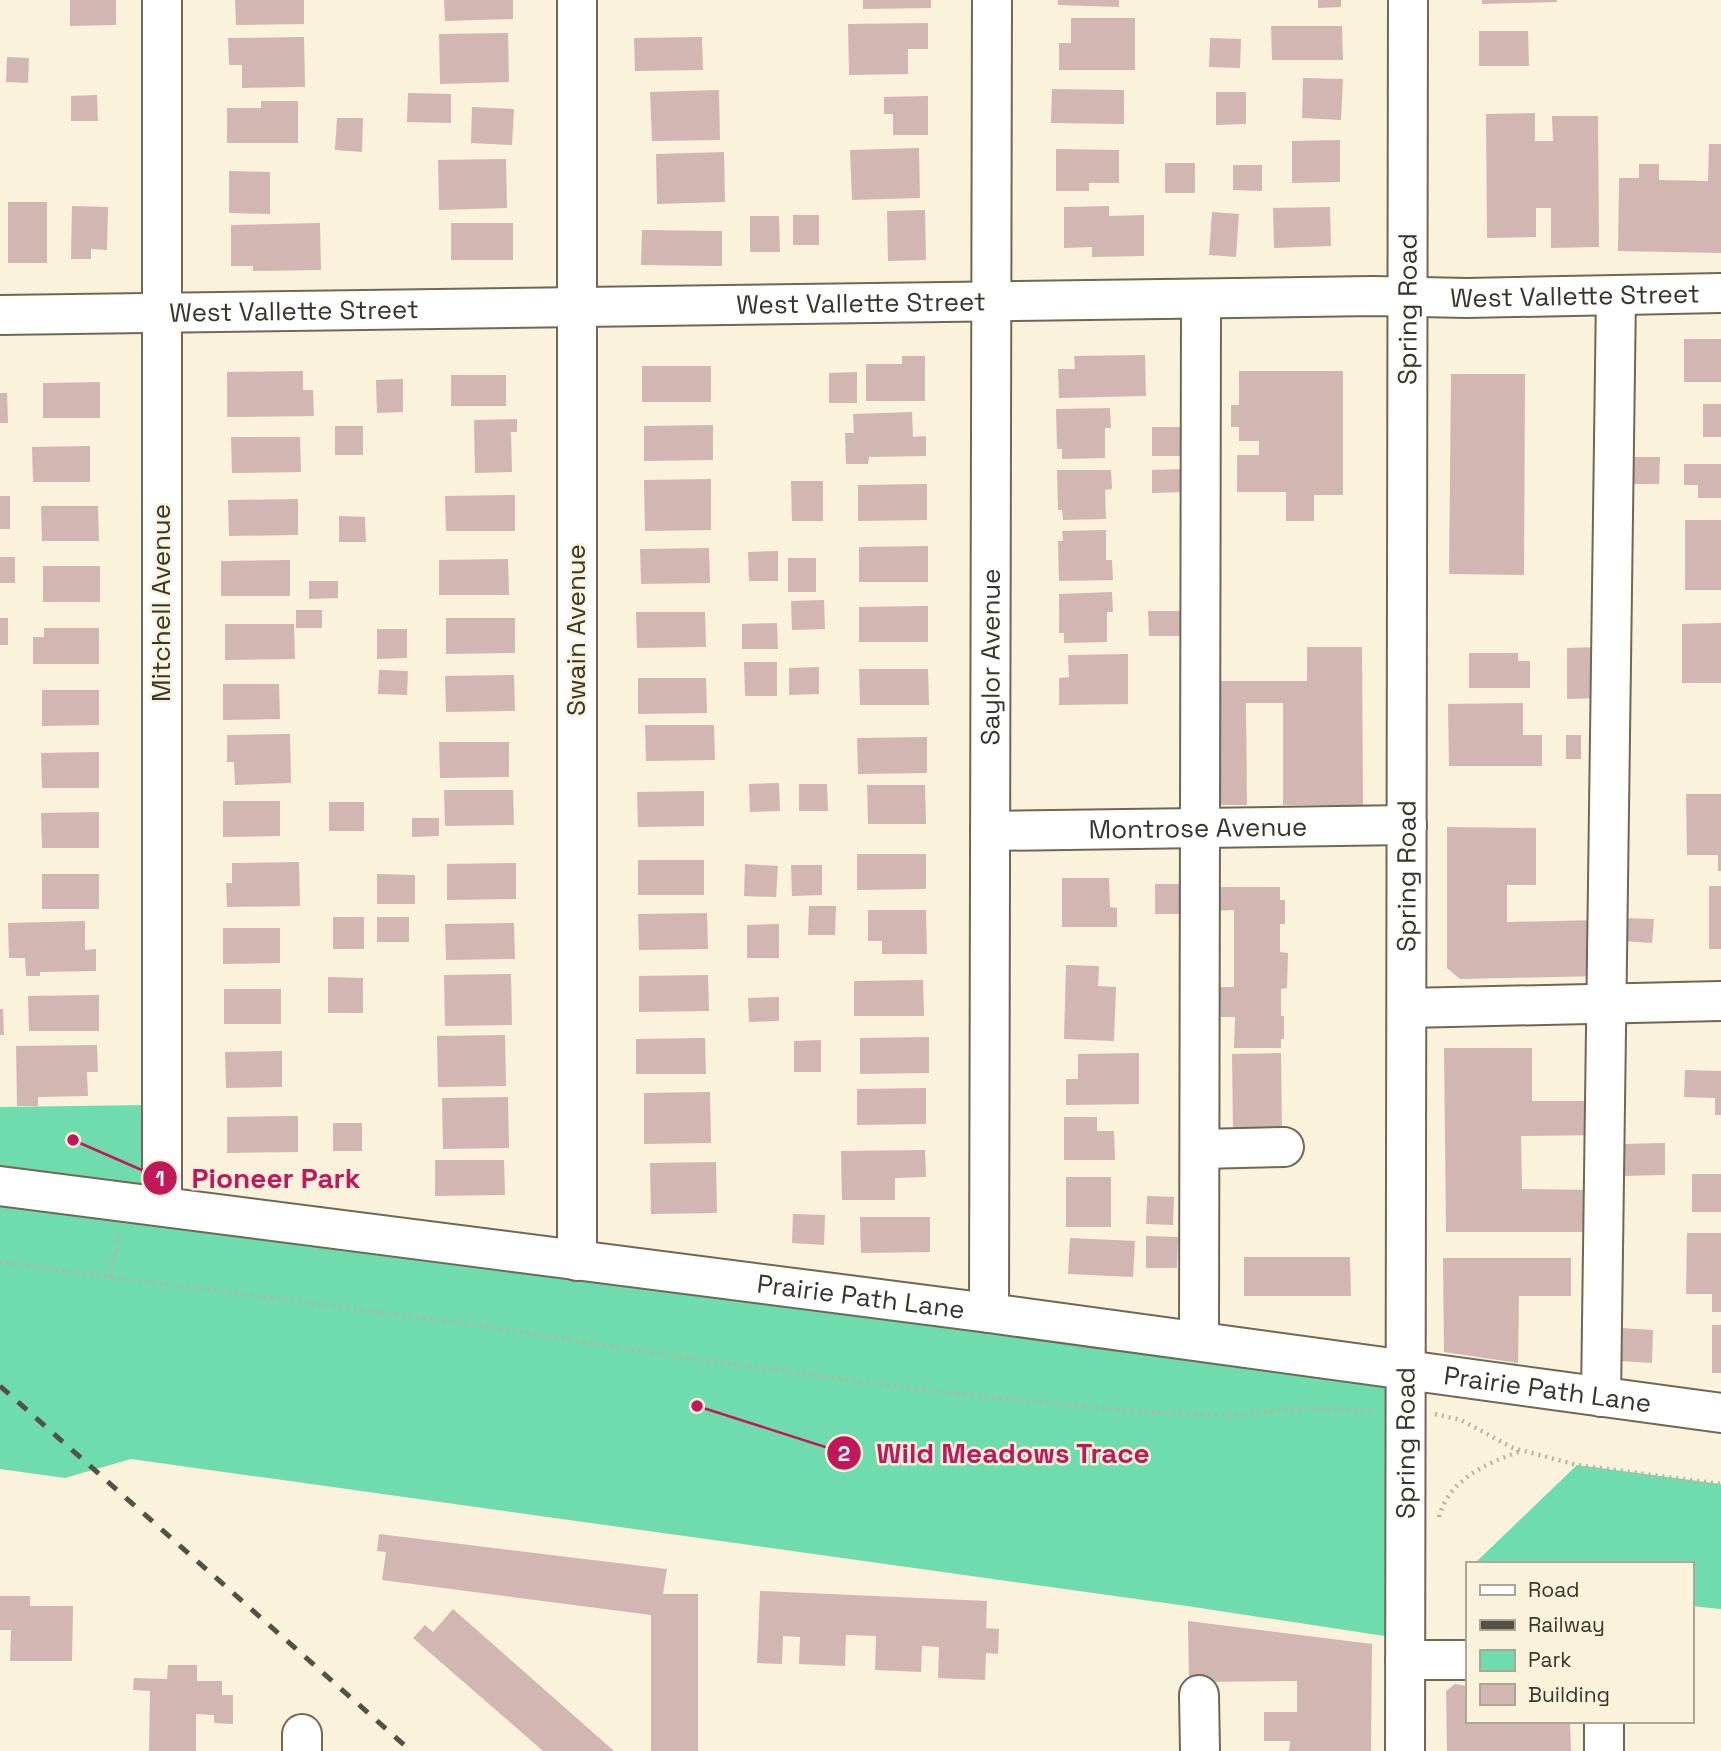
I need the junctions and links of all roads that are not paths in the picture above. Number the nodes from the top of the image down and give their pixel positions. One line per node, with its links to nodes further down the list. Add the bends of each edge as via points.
1 (162, 0): 11 (street, Mitchell Avenue)
2 (577, 0): 10 (street, Swain Avenue)
3 (992, 0): 9 (street, Saylor Avenue)
4 (1408, 0): 7 (street, Spring Road)
5 (1721, 293): 6 (street, West Vallette Street)
6 (1616, 295): 7 (street, West Vallette Street); 17 (street)
7 (1407, 296): 8 (street, West Vallette Street); 13 (street, Spring Road)
8 (1201, 299): 9 (street, West Vallette Street); 14 (street)
9 (991, 301): 10 (street, West Vallette Street); 15 (street, Saylor Avenue)
10 (576, 307): 11 (street, West Vallette Street); 23 (street, Swain Avenue)
11 (160, 312): 12 (street, West Vallette Street); 22 (street, Mitchell Avenue)
12 (0, 314)
13 (1407, 825): 14 (street, Montrose Avenue); 18 (street, Spring Road)
14 (1202, 828): 15 (street, Montrose Avenue); 20 (street)
15 (990, 831): 24 (street, Saylor Avenue)
16 (1721, 1001): 17 (street)
17 (1608, 1003): 18 (street); 27 (street)
18 (1407, 1007): 26 (street, Spring Road)
19 (1284, 1147): 20 (street)
20 (1200, 1149): 25 (street)
21 (0, 1186): 22 (street, Prairie Path Lane)
22 (144, 1203): 23 (street, Prairie Path Lane)
23 (577, 1261): 24 (street, Prairie Path Lane)
24 (989, 1313): 25 (street, Prairie Path Lane)
25 (1199, 1342): 26 (street, Prairie Path Lane)
26 (1404, 1369): 27 (street, Prairie Path Lane); 29 (street, Spring Road)
27 (1601, 1397): 28 (street, Prairie Path Lane)
28 (1721, 1413)
29 (1405, 1660): 30 (street); 34 (street, Spring Road)
30 (1466, 1660)
31 (1199, 1695): 33 (street)
32 (1604, 1723): 35 (street)
33 (1200, 1751)
34 (1405, 1751)
35 (1604, 1751)

